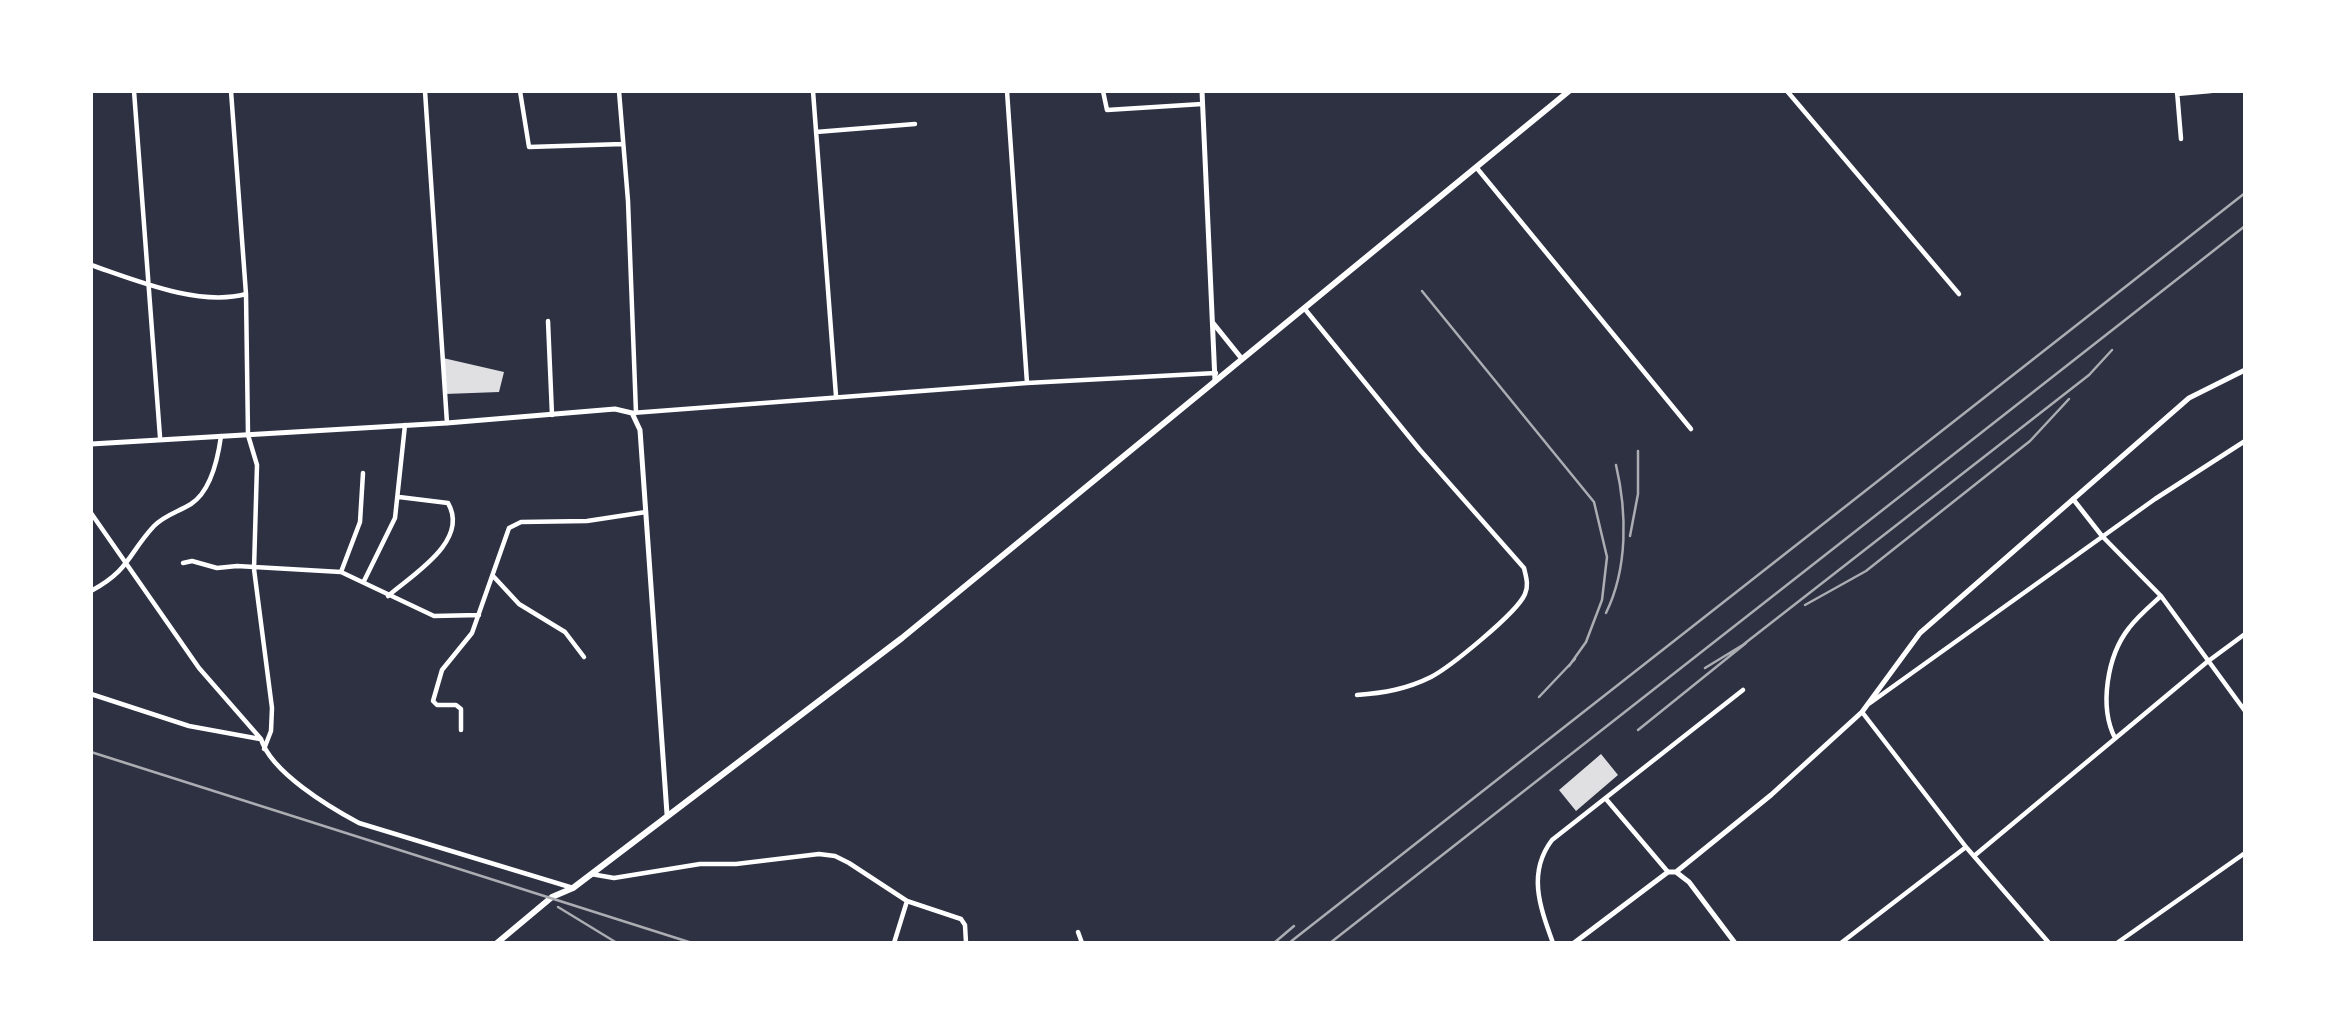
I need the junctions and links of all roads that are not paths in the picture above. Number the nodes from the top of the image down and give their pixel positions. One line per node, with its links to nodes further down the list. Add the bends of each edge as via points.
1 (134, 91): 21 (street)
2 (232, 91): 22 (street)
3 (425, 91): 34 (street)
4 (520, 91): 18 (street, via 529,147)
5 (619, 91): 18 (street)
6 (813, 91): 16 (street)
7 (1007, 91): 30 (street)
8 (1103, 91): 14 (street, via 1107,110)
9 (1202, 91): 14 (street)
10 (1569, 91): 19 (main road)
11 (1787, 91): 23 (street)
12 (2211, 91): 13 (street)
13 (2177, 92): 17 (street)
14 (1202, 104): 26 (street)
15 (915, 124): 16 (street)
16 (816, 132): 31 (street)
17 (2180, 139)
18 (623, 144): 32 (street)
19 (1476, 167): 24 (main road); 36 (street)
20 (91, 265): 21 (street)
21 (149, 285): 22 (street, via 219,299); 39 (street)
22 (246, 294): 38 (street)
23 (1959, 294)
24 (1304, 308): 27 (main road); 63 (street, via 1524,568 1528,581 1516,610 1433,676 1398,690)
25 (548, 321): 33 (street)
26 (1213, 323): 27 (street); 29 (street)
27 (1242, 359): 29 (main road)
28 (2245, 370): 44 (street, via 2189,398)
29 (1215, 377): 30 (street); 72 (main road, via 902,638)
30 (1027, 383): 31 (street)
31 (835, 396): 32 (street)
32 (634, 413): 33 (street); 45 (street, via 640,430)
33 (552, 415): 34 (street)
34 (447, 423): 35 (street)
35 (405, 425): 38 (street); 43 (street)
36 (1691, 429)
37 (221, 435): 38 (street); 39 (street); 49 (street, via 215,466 202,494 163,517)
38 (248, 435): 50 (street, via 257,465)
39 (160, 437): 41 (street)
40 (2245, 442): 47 (street)
41 (91, 443)
42 (363, 473): 51 (street, via 359,522)
43 (399, 496): 53 (street, via 391,531); 55 (street, via 448,503 452,530 440,551)
44 (2073, 499): 47 (street); 64 (street, via 1920,633)
45 (646, 512): 52 (street, via 587,521 514,524); 72 (street)
46 (91, 513): 49 (street)
47 (2102, 536): 56 (street); 64 (street)
48 (183, 563): 50 (street)
49 (128, 564): 54 (street); 69 (street, via 199,668)
50 (254, 569): 51 (street); 70 (street, via 272,708)
51 (341, 572): 53 (street)
52 (494, 577): 57 (street); 59 (street, via 519,604 565,632)
53 (364, 581): 55 (street)
54 (91, 591)
55 (388, 596): 57 (street, via 434,616)
56 (2161, 596): 60 (street); 68 (street, via 2127,629 2117,653 2105,710)
57 (479, 615): 67 (street, via 468,642 442,670 432,699 437,705 461,709)
58 (2245, 634): 60 (street)
59 (584, 657)
60 (2207, 662): 65 (street); 68 (street)
61 (1743, 690): 71 (street)
62 (91, 694): 69 (street, via 190,726)
63 (1357, 695)
64 (1869, 704): 66 (street)
65 (2245, 711)
66 (1862, 712): 73 (street); 77 (street, via 1771,795)
67 (461, 730)
68 (2115, 738): 75 (street)
69 (261, 739): 70 (street)
70 (264, 749): 79 (street, via 279,766 359,823)
71 (1606, 799): 76 (street); 86 (street, via 1552,840 1540,856 1539,903)
72 (667, 814): 78 (main road)
73 (1966, 847): 75 (street); 89 (street)
74 (2245, 853): 91 (street)
75 (1974, 856): 90 (street)
76 (1668, 872): 77 (street); 87 (street)
77 (1676, 872): 88 (street, via 1689,882)
78 (590, 874): 79 (main road); 80 (street, via 614,878 819,854 849,863)
79 (573, 888): 82 (main road, via 552,897)
80 (907, 901): 83 (street); 84 (street, via 961,919)
81 (1078, 932): 85 (street)
82 (497, 943)
83 (894, 943)
84 (966, 943)
85 (1082, 943)
86 (1553, 943)
87 (1574, 943)
88 (1735, 943)
89 (1841, 943)
90 (2049, 943)
91 (2117, 943)

